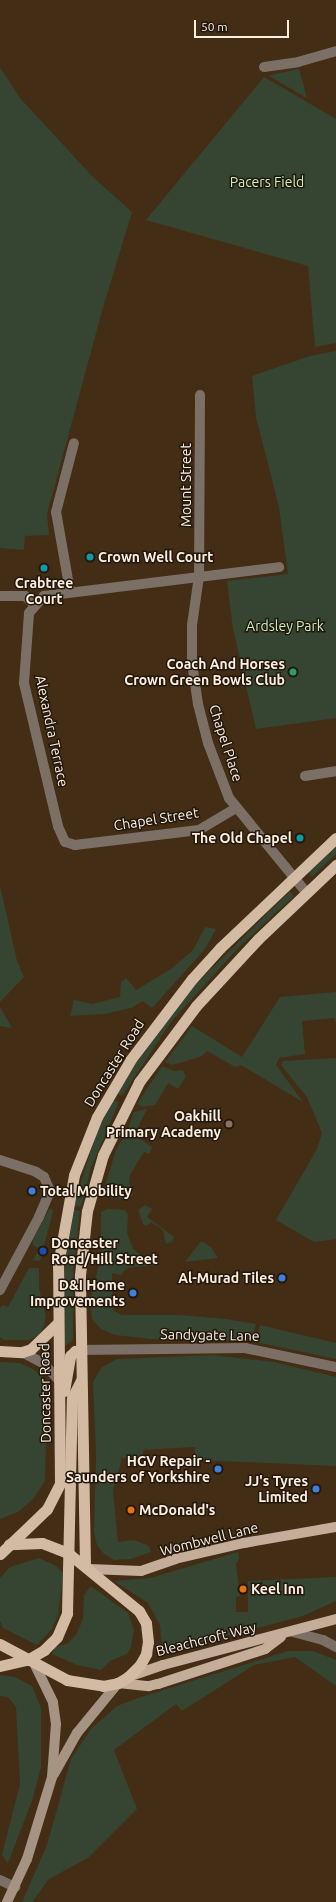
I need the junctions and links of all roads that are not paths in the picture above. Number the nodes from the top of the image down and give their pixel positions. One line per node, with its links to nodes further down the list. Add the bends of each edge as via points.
1 (336, 51): 2 (street, via 298,62)
2 (264, 67)
3 (200, 394): 6 (street, Mount Street)
4 (74, 443): 7 (street, via 69,476 56,512)
5 (279, 567): 6 (street)
6 (199, 576): 7 (street); 12 (street, Chapel Place, via 192,625 192,663 197,697 208,743 229,798)
7 (70, 591): 9 (street, via 44,596)
8 (0, 596): 9 (street, via 25,596)
9 (34, 604): 14 (street, Alexandra Terrace, via 30,613 24,682 58,826 65,842)
10 (336, 771): 11 (street)
11 (305, 776)
12 (236, 808): 14 (street, Chapel Street, via 199,830); 16 (street, Chapel Place)
13 (336, 838): 16 (highway, Doncaster Road)
14 (75, 845)
15 (336, 864): 17 (highway)
16 (294, 878): 17 (street, Chapel Place); 20 (highway, Doncaster Road, via 220,948 192,979 147,1036 107,1098 87,1140 68,1199 58,1265)
17 (306, 892): 21 (highway, via 196,1006 155,1057 126,1104 103,1155 87,1211 80,1275)
18 (0, 1160): 19 (street, via 36,1172 48,1183 50,1191)
19 (0, 1290)
20 (58, 1324): 23 (highway, via 40,1343); 26 (highway, Doncaster Road)
21 (81, 1350): 24 (street, Sandygate Lane, via 245,1348); 25 (highway); 27 (highway, via 70,1356)
22 (0, 1351): 23 (highway)
23 (22, 1352): 26 (street, via 43,1363)
24 (336, 1367)
25 (82, 1377): 32 (highway, via 72,1398); 34 (highway)
26 (59, 1380): 27 (highway, Doncaster Road)
27 (60, 1409): 31 (highway, Doncaster Road, via 62,1474 59,1489 47,1509)
28 (336, 1528): 29 (main road, Wombwell Lane)
29 (318, 1532): 30 (main road); 34 (main road, Wombwell Lane, via 244,1543 175,1559 141,1571)
30 (336, 1534)
31 (5, 1543): 32 (highway, via 42,1543); 33 (highway, Doncaster Road)
32 (68, 1553): 34 (highway); 39 (highway, via 67,1613 64,1625)
33 (0, 1554)
34 (87, 1567): 41 (highway, via 139,1611 146,1623 146,1654)
35 (336, 1619): 36 (main road, Bleachcroft Way)
36 (289, 1633): 38 (street, Bleachcroft Way, via 322,1640); 41 (main road, Bleachcroft Way, via 163,1665); 41 (main road, via 265,1649 158,1684 150,1686)
37 (0, 1644): 39 (highway)
38 (336, 1647)
39 (31, 1662): 40 (highway); 41 (highway, via 83,1685 103,1686); 42 (main road, via 54,1702 56,1724)
40 (0, 1666)
41 (123, 1680): 42 (main road, via 77,1733)
42 (52, 1777): 44 (main road, via 27,1859)
43 (0, 1880): 44 (street)
44 (14, 1887): 45 (main road)
45 (7, 1902)

